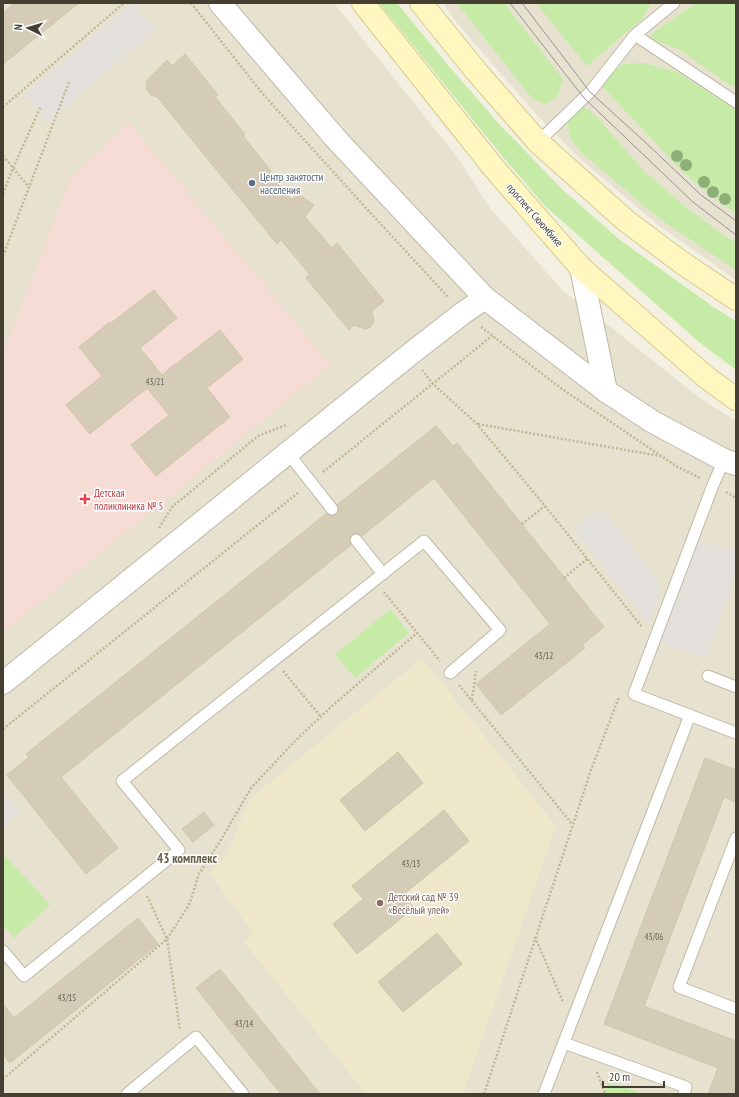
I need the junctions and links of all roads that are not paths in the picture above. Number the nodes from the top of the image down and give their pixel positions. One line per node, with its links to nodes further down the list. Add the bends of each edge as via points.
1 (220, 3): 9 (street, via 336,139)
2 (363, 3): 8 (main road, проспект Сююмбике, via 493,167)
3 (421, 3): 7 (main road)
4 (674, 3): 5 (lane)
5 (635, 35): 6 (lane); 7 (lane, via 590,92)
6 (736, 102)
7 (538, 142): 10 (main road, via 625,220)
8 (582, 268): 11 (street); 12 (main road, проспект Сююмбике, via 707,378)
9 (486, 298): 11 (street); 13 (street, via 457,318)
10 (736, 299)
11 (606, 391): 14 (street, via 653,422)
12 (736, 399)
13 (288, 453): 15 (lane); 20 (street)
14 (730, 462): 22 (lane, via 713,485 634,694)
15 (332, 509)
16 (356, 540): 17 (lane)
17 (379, 577): 18 (lane, via 424,541 500,630); 25 (lane, via 122,781 179,850 24,976)
18 (450, 673)
19 (708, 676): 21 (lane)
20 (3, 683)
21 (736, 687)
22 (690, 715): 23 (lane); 27 (lane)
23 (736, 733)
24 (736, 838): 26 (lane, via 679,987)
25 (3, 951)
26 (736, 1009)
27 (564, 1043): 30 (lane); 31 (lane, via 686,1087)
28 (127, 1094): 29 (lane, via 196,1037)
29 (242, 1094)
30 (544, 1094)
31 (684, 1094)

